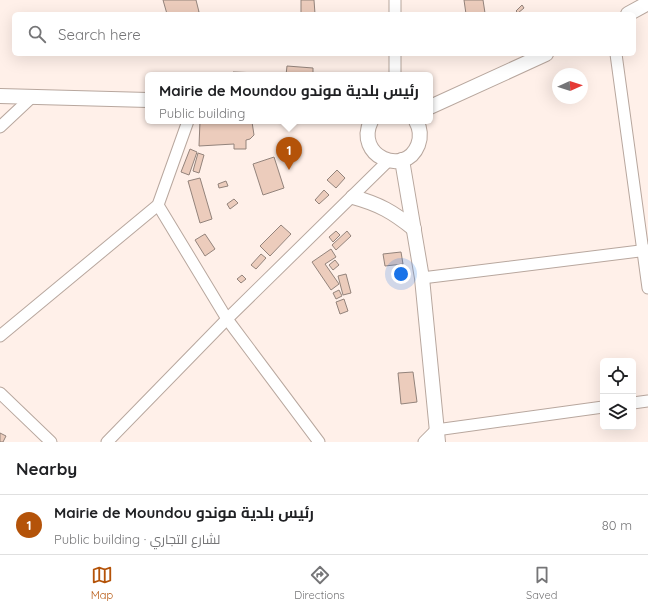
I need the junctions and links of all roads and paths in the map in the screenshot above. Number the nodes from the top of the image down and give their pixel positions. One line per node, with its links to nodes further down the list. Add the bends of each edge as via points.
1 (395, 0): 3 (street)
2 (648, 3): 4 (street)
3 (395, 12)
4 (632, 12)
5 (395, 56): 8 (street)
6 (542, 56): 12 (street)
7 (616, 56): 22 (street)
8 (395, 72)
9 (0, 96): 10 (street)
10 (32, 97): 11 (street); 16 (street)
11 (142, 100)
12 (433, 105)
13 (187, 124): 20 (street)
14 (370, 124): 18 (street, via 367,139 371,149)
15 (417, 124): 17 (street, via 420,140 413,152)
16 (0, 127)
17 (402, 160): 18 (street); 21 (street)
18 (388, 161): 19 (street)
19 (353, 197): 21 (street, via 393,212); 25 (street)
20 (158, 205): 25 (street); 26 (street)
21 (414, 229): 23 (street)
22 (646, 250): 23 (street); 24 (street)
23 (422, 278): 31 (street)
24 (648, 288)
25 (227, 319): 33 (street); 34 (street)
26 (0, 336)
27 (0, 393): 32 (street)
28 (648, 401): 29 (street)
29 (636, 403)
30 (600, 408): 31 (street)
31 (437, 436): 35 (street)
32 (51, 442)
33 (107, 442)
34 (319, 442)
35 (424, 442)

